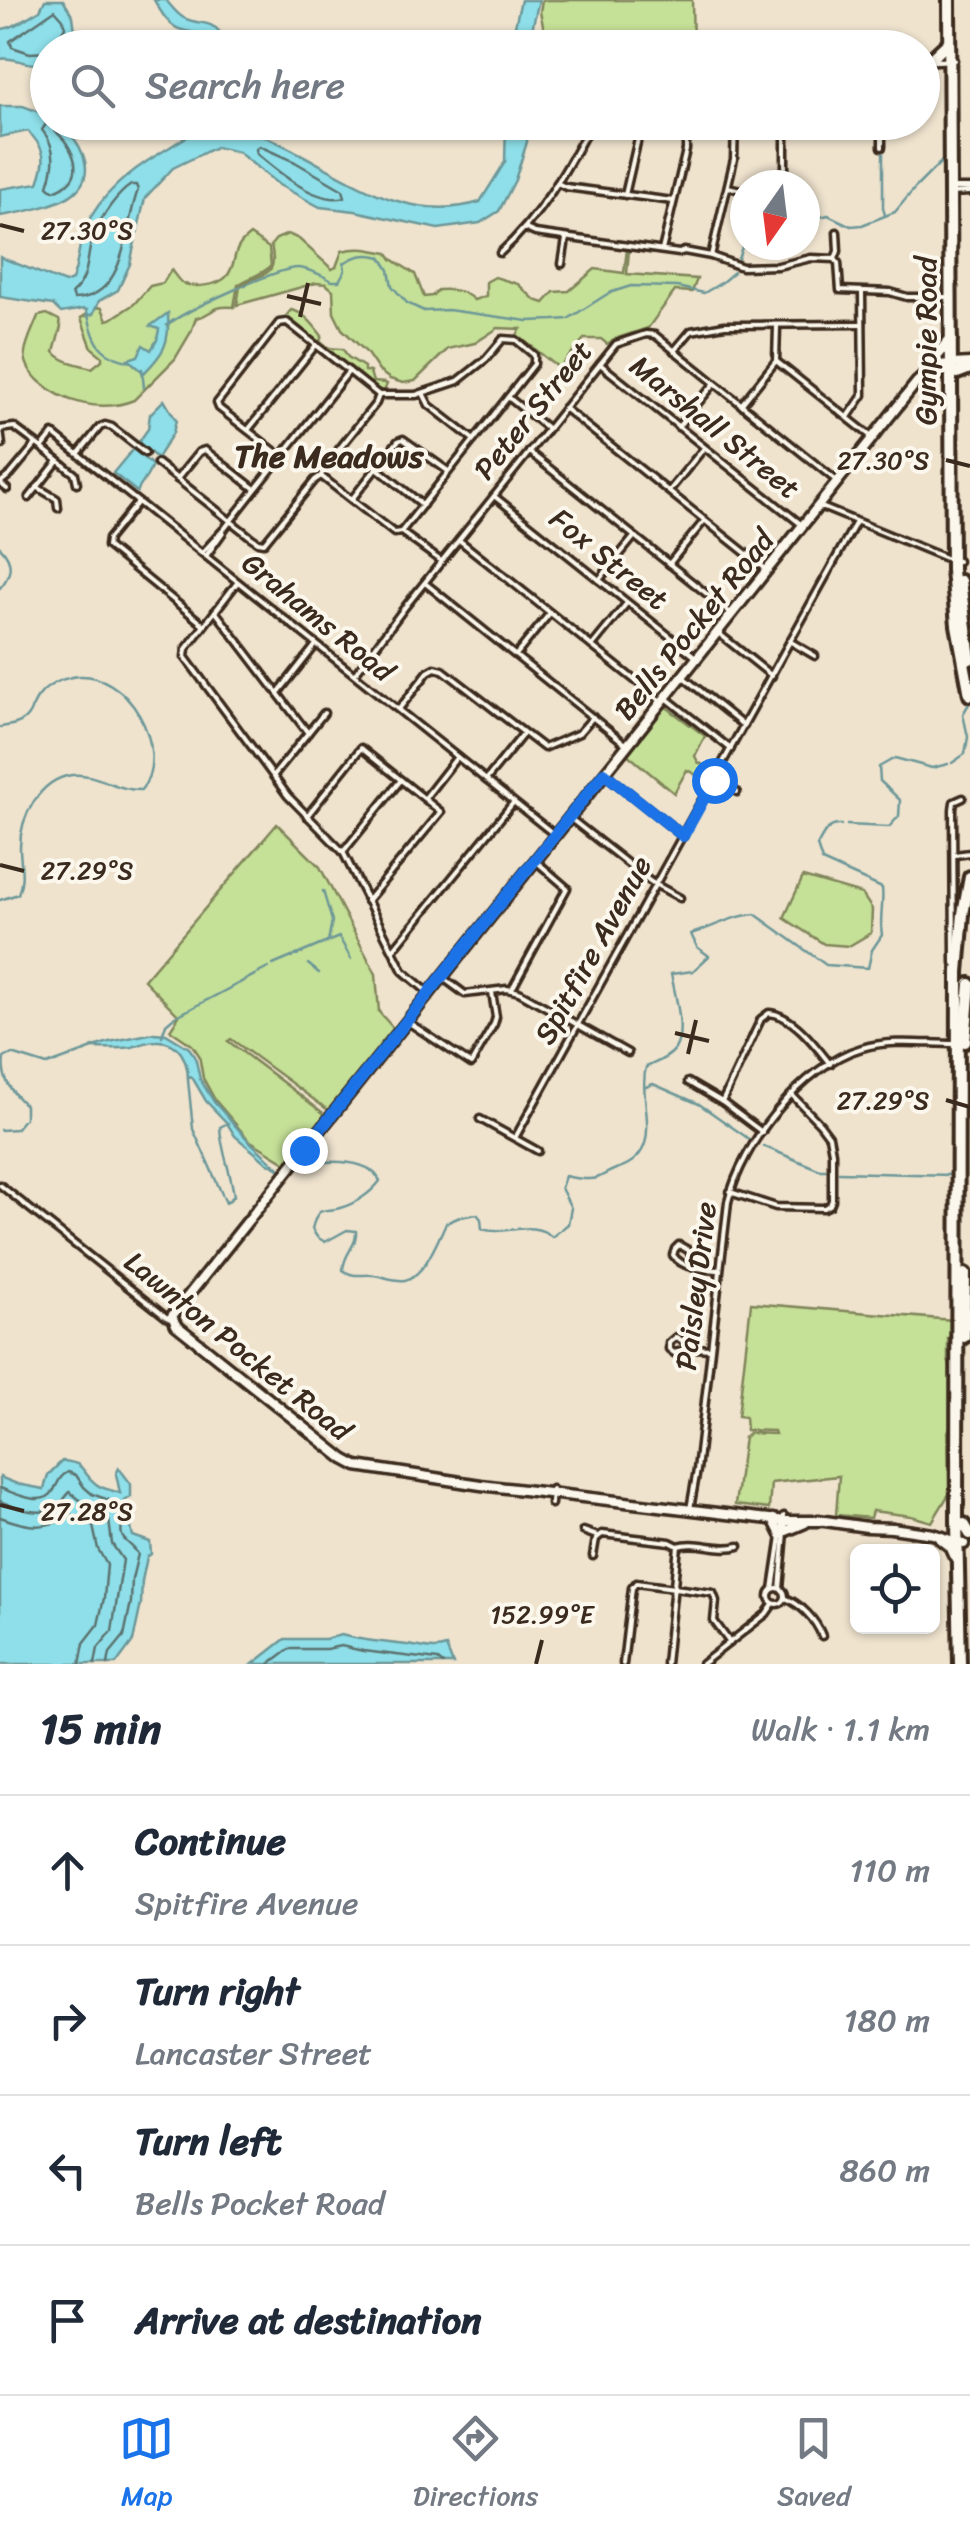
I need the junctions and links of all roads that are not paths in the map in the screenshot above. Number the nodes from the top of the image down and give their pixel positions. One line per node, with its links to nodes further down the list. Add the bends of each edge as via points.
1 (952, 0): 2 (highway, Gympie Road); 2 (highway, Gympie Road)
2 (941, 59): 13 (highway, Gympie Road); 13 (highway, Gympie Road, via 950,73)
3 (584, 140): 11 (street)
4 (638, 140): 15 (street)
5 (686, 140): 16 (street)
6 (736, 140): 12 (street)
7 (785, 140): 10 (street)
8 (882, 140): 9 (street)
9 (882, 147)
10 (785, 170)
11 (557, 183): 15 (street); 17 (street)
12 (728, 187): 22 (street)
13 (953, 190): 14 (street); 26 (highway, Gympie Road); 36 (highway, Gympie Road)
14 (970, 190)
15 (625, 195): 16 (street)
16 (674, 202): 20 (street)
17 (526, 229): 19 (street); 21 (street)
18 (838, 232): 23 (street)
19 (566, 237): 20 (street); 24 (street)
20 (662, 250): 22 (street)
21 (500, 253)
22 (711, 256): 23 (street, via 742,266)
23 (835, 259): 25 (street, via 840,290)
24 (562, 264)
25 (862, 292): 26 (street); 27 (street)
26 (951, 297): 29 (highway, Gympie Road)
27 (862, 324): 28 (street); 44 (street, via 863,394)
28 (778, 325): 31 (street, via 691,331); 32 (street)
29 (951, 340): 33 (highway); 36 (highway, Gympie Road)
30 (316, 345): 37 (street); 48 (street); 48 (street, via 279,323 218,399 219,408)
31 (674, 351): 35 (street, Peter Street, via 646,334 616,344); 38 (street, Peter Street)
32 (776, 361): 42 (street); 44 (street)
33 (935, 362): 36 (highway); 49 (main road, Bells Pocket Road)
34 (970, 363): 36 (highway)
35 (600, 364): 43 (street, Peter Street); 45 (street, Marshall Street)
36 (954, 365): 86 (highway, Gympie Road)
37 (348, 371): 40 (street); 57 (street)
38 (714, 383): 42 (street, Peter Street); 45 (street)
39 (423, 393): 40 (street); 41 (street, via 463,378 503,339 516,340 536,361); 50 (street)
40 (379, 395): 62 (street)
41 (508, 397): 46 (street); 50 (street)
42 (741, 405): 65 (street, Peter Street)
43 (564, 408): 46 (street, Peter Street); 70 (street)
44 (848, 417): 49 (street)
45 (678, 427): 53 (street, Marshall Street)
46 (547, 428): 54 (street, Peter Street)
47 (0, 429): 51 (street); 52 (street, via 14,426)
48 (248, 430): 57 (street)
49 (873, 438): 65 (main road, Bells Pocket Road)
50 (474, 440): 61 (street)
51 (2, 444)
52 (39, 446): 56 (street, Grahams Road, via 53,434); 58 (street); 64 (street)
53 (704, 448): 70 (street); 81 (street, Marshall Street)
54 (529, 452): 71 (street, Peter Street); 83 (street)
55 (145, 453): 56 (street, via 105,425)
56 (78, 454): 74 (street, Grahams Road)
57 (281, 456): 69 (street)
58 (58, 461): 66 (street); 67 (street)
59 (157, 463): 63 (street)
60 (377, 468): 61 (street, via 403,439); 73 (street); 75 (street)
61 (449, 472): 75 (street)
62 (321, 476): 73 (street); 78 (street, via 264,543)
63 (177, 479): 69 (street, via 205,450); 78 (street)
64 (1, 482): 68 (street)
65 (838, 482): 76 (main road, Bells Pocket Road)
66 (77, 483)
67 (37, 487): 72 (street); 77 (street)
68 (7, 489)
69 (255, 489): 78 (street)
70 (669, 491): 79 (street)
71 (494, 496): 84 (street, Peter Street); 90 (street, Fox Street)
72 (29, 498)
73 (352, 500): 82 (street, via 394,533)
74 (138, 502): 85 (street, Grahams Road); 97 (street, via 109,549)
75 (424, 504): 82 (street)
76 (819, 506): 80 (street); 81 (main road, Bells Pocket Road)
77 (58, 508)
78 (230, 520): 85 (street)
79 (704, 520): 88 (street); 89 (street)
80 (856, 522): 86 (street); 99 (street, Spitfire Avenue)
81 (802, 526): 89 (main road, Bells Pocket Road)
82 (402, 532): 87 (street)
83 (635, 536): 88 (street); 90 (street)
84 (459, 540): 87 (street, Peter Street); 95 (street)
85 (204, 554): 91 (street, Grahams Road)
86 (955, 560): 105 (highway, Gympie Road); 109 (highway, Gympie Road, via 956,625)
87 (442, 561): 92 (street, Peter Street)
88 (669, 564): 96 (street)
89 (768, 570): 96 (main road, Bells Pocket Road)
90 (599, 580): 93 (street, Fox Street)
91 (238, 582): 94 (street); 100 (street, Grahams Road)
92 (424, 583): 102 (street); 106 (street, Peter Street)
93 (627, 602): 101 (street); 104 (street, Fox Street)
94 (215, 611): 97 (street); 110 (street)
95 (550, 613): 101 (street); 102 (street)
96 (732, 614): 98 (main road, Bells Pocket Road)
97 (204, 625): 123 (street, via 185,656)
98 (717, 632): 104 (main road, Bells Pocket Road); 108 (street)
99 (791, 642): 103 (street); 108 (street, Spitfire Avenue)
100 (316, 644): 106 (street, Grahams Road); 110 (street)
101 (592, 646): 112 (street)
102 (516, 656): 115 (street)
103 (815, 656)
104 (697, 658): 107 (main road, Bells Pocket Road)
105 (970, 659)
106 (354, 675): 113 (street, Grahams Road)
107 (682, 676): 112 (main road, Bells Pocket Road); 116 (street)
108 (772, 676): 116 (street, Spitfire Avenue)
109 (968, 681): 111 (highway, Gympie Road)
110 (278, 693): 117 (street)
111 (970, 694)
112 (663, 699): 119 (main road, Bells Pocket Road); 120 (street)
113 (398, 710): 118 (street, via 428,672 439,669); 121 (street, Grahams Road)
114 (324, 713): 117 (street)
115 (593, 717): 118 (street, via 579,733 547,748); 119 (street)
116 (744, 726): 120 (street, Spitfire Avenue)
117 (308, 733): 123 (street)
118 (523, 734): 125 (street)
119 (627, 745): 122 (main road, Bells Pocket Road)
120 (730, 750): 126 (street, Spitfire Avenue)
121 (457, 757): 125 (street, Grahams Road); 128 (street)
122 (604, 773): 132 (main road, Bells Pocket Road); 134 (street)
123 (274, 776): 131 (street)
124 (401, 780): 128 (street); 131 (street, via 361,748); 135 (street)
125 (486, 780): 130 (street, Grahams Road)
126 (714, 780): 127 (street); 134 (street, Spitfire Avenue)
127 (737, 792)
128 (424, 798): 143 (street, via 440,812)
129 (962, 798): 137 (street, via 954,804)
130 (514, 802): 133 (street, Grahams Road); 144 (street)
131 (306, 816): 135 (street)
132 (569, 818): 133 (main road, Bells Pocket Road); 141 (street)
133 (555, 835): 138 (main road, Bells Pocket Road)
134 (683, 836): 141 (street, Spitfire Avenue)
135 (342, 852): 143 (street)
136 (967, 854): 137 (street); 139 (street)
137 (953, 855): 145 (street, via 953,937)
138 (535, 860): 146 (main road, Bells Pocket Road); 148 (street, via 567,888)
139 (970, 860)
140 (970, 877): 145 (highway)
141 (655, 885): 142 (street); 152 (street, Spitfire Avenue)
142 (680, 898)
143 (368, 900): 144 (street)
144 (393, 950): 150 (street, via 403,971)
145 (960, 968): 153 (highway)
146 (442, 976): 149 (street, via 465,994); 150 (main road, Bells Pocket Road)
147 (970, 984): 153 (highway)
148 (512, 989): 149 (street); 152 (street)
149 (492, 992): 151 (street, via 494,1024 471,1064)
150 (429, 993): 151 (main road, Bells Pocket Road)
151 (406, 1021): 168 (main road, Bells Pocket Road)
152 (578, 1024): 154 (street); 161 (street, Spitfire Avenue)
153 (961, 1044): 155 (street, Paisley Drive, via 875,1045); 165 (highway)
154 (628, 1053)
155 (830, 1064): 157 (street, Paisley Drive); 158 (street, via 788,1020 770,1013 761,1019)
156 (688, 1082): 158 (street)
157 (792, 1095): 160 (street, Paisley Drive); 164 (street, via 831,1141 830,1206 776,1207)
158 (722, 1102): 160 (street)
159 (480, 1119): 161 (street)
160 (762, 1132): 164 (street, Paisley Drive)
161 (515, 1138): 162 (street)
162 (538, 1151)
163 (0, 1185): 168 (street, Lawnton Pocket Road)
164 (730, 1192): 167 (street, Paisley Drive)
165 (962, 1228): 171 (highway); 171 (highway)
166 (700, 1268): 166 (street, via 677,1261 675,1248 685,1247); 167 (street)
167 (719, 1270): 170 (street, Paisley Drive)
168 (172, 1319): 172 (main road, Lawnton Pocket Road, via 349,1463)
169 (695, 1348): 169 (street, via 674,1353 669,1343 676,1337); 170 (street)
170 (710, 1349): 174 (street, Paisley Drive)
171 (965, 1350): 180 (highway)
172 (552, 1491): 173 (street); 174 (main road, Lawnton Pocket Road)
173 (550, 1504)
174 (690, 1507): 176 (main road, Lawnton Pocket Road)
175 (820, 1521): 176 (main road, Lawnton Pocket Road); 176 (main road, Lawnton Pocket Road); 178 (main road, Lawnton Pocket Road)
176 (783, 1522): 185 (street); 186 (street)
177 (583, 1531): 179 (street)
178 (939, 1535): 180 (main road, Lawnton Pocket Road); 180 (highway, via 951,1546); 180 (highway, via 951,1529)
179 (598, 1536): 181 (street); 183 (street)
180 (963, 1541): 194 (highway)
181 (678, 1546): 182 (street); 184 (street)
182 (739, 1546)
183 (593, 1556)
184 (674, 1586): 190 (street, via 714,1595 714,1622); 191 (street, via 632,1586); 192 (street)
185 (773, 1589): 186 (street); 188 (street)
186 (780, 1589): 187 (street)
187 (785, 1598): 188 (street); 189 (street, via 800,1606)
188 (773, 1604): 190 (street)
189 (822, 1636)
190 (730, 1643): 193 (street)
191 (623, 1664)
192 (666, 1664)
193 (702, 1664)
194 (962, 1664)

